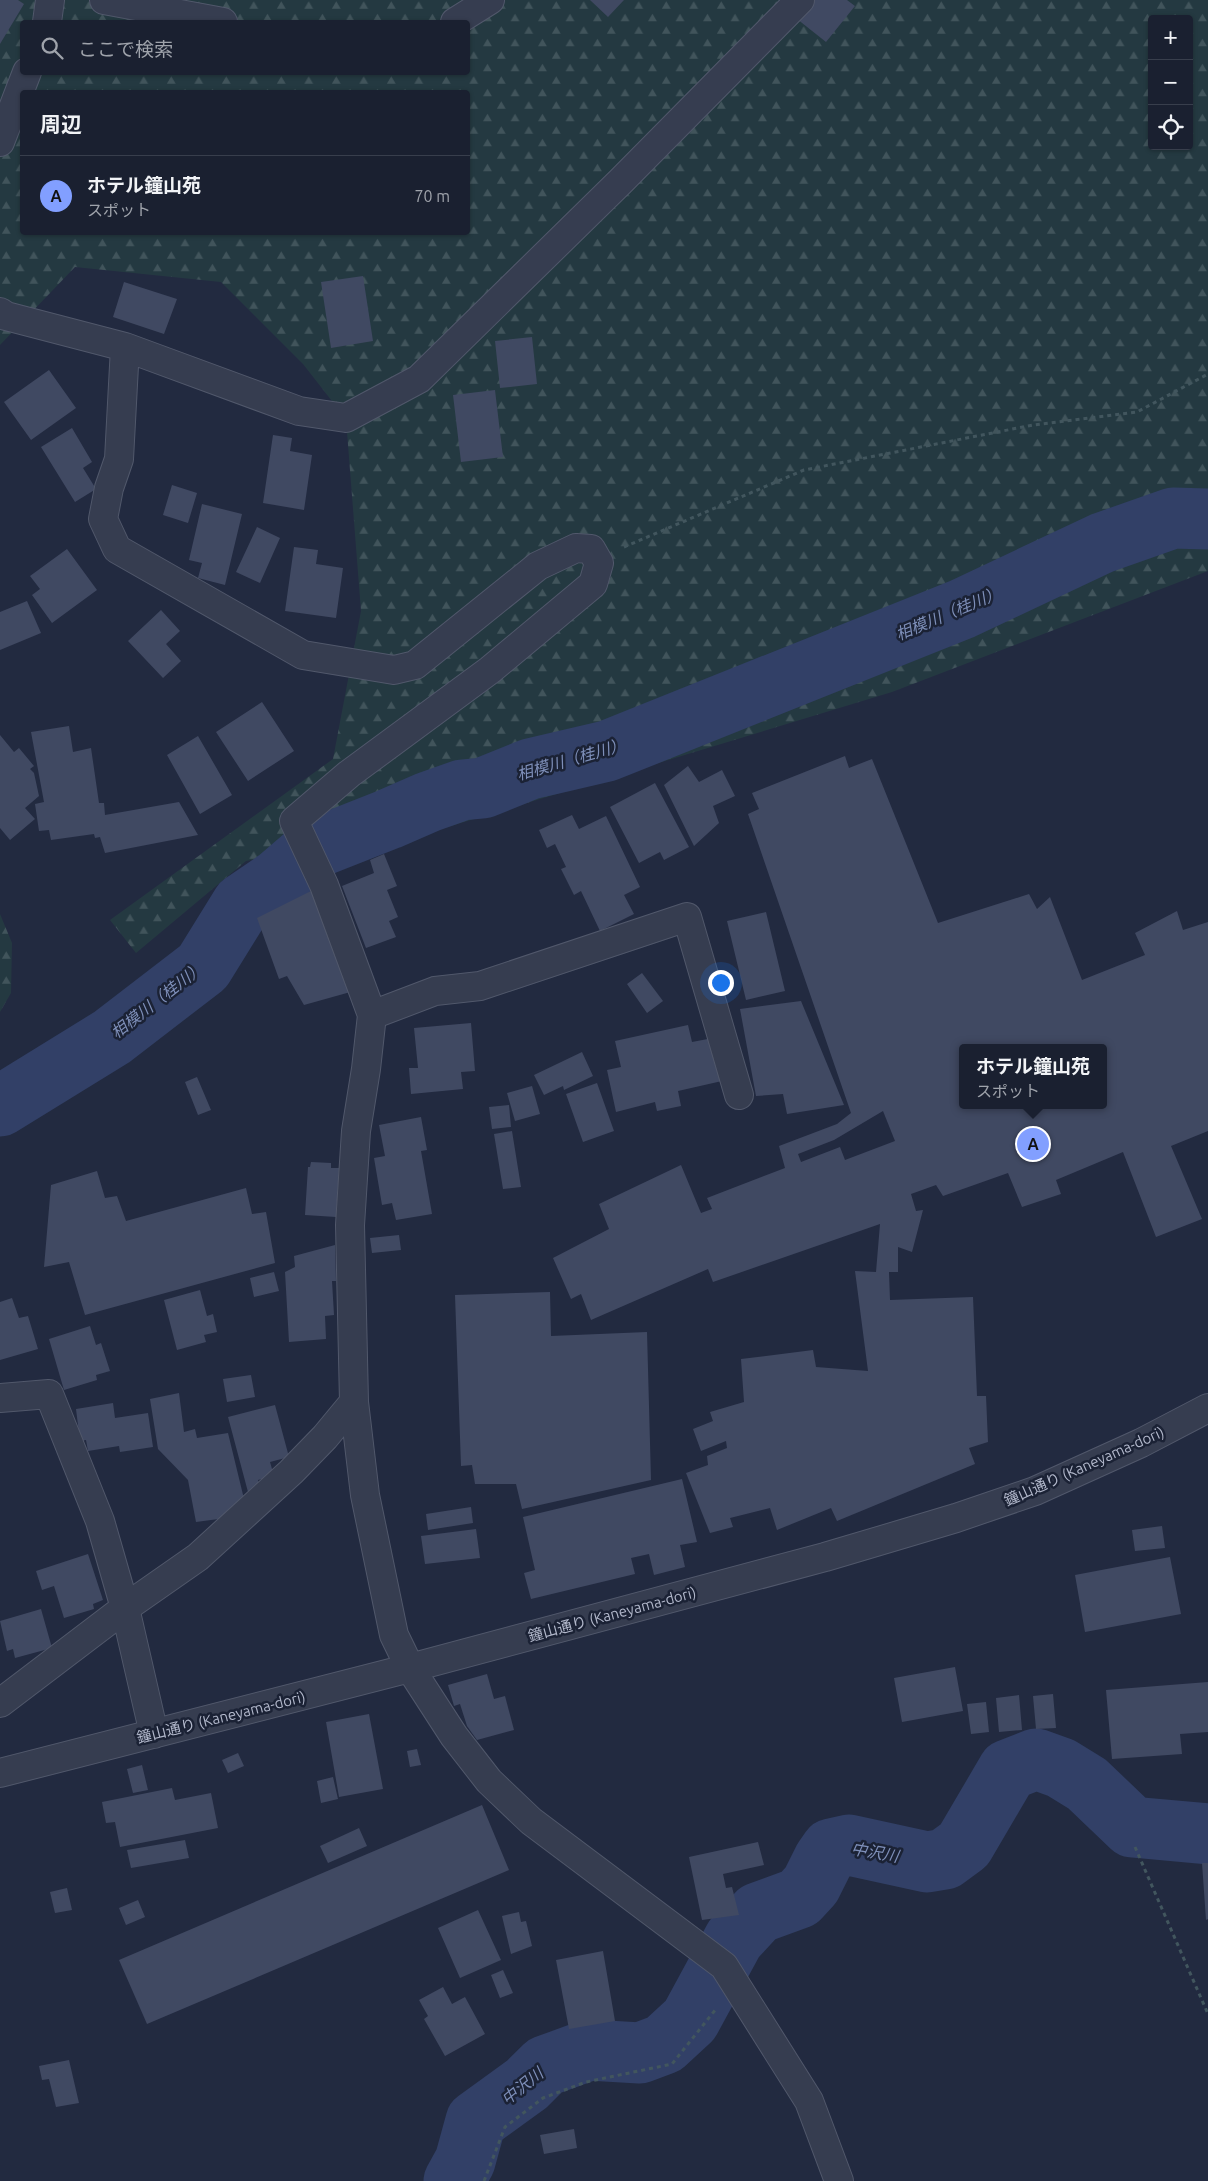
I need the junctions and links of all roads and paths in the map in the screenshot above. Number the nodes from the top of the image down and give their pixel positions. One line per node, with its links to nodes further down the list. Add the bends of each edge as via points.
1 (50, 0): 5 (street)
2 (104, 0): 6 (street)
3 (490, 0): 7 (street)
4 (800, 0): 13 (street, via 419,379 346,418 300,411)
5 (47, 20)
6 (212, 20)
7 (458, 20)
8 (26, 75): 10 (street)
9 (20, 90): 11 (street)
10 (20, 90)
11 (0, 142)
12 (0, 312): 13 (street)
13 (125, 347): 15 (street, via 119,459 103,519 117,549 303,655 394,670 416,665 538,566 576,548 591,550)
14 (1208, 374): 15 (path, via 1137,412 1033,425 804,470 626,546)
15 (598, 563): 16 (street, via 594,584 490,670 349,774 294,821 324,885)
16 (372, 1015): 17 (street, via 435,991 480,986 687,917); 19 (street, via 356,1131 350,1225)
17 (739, 1095)
18 (0, 1398): 21 (street, via 49,1394 100,1521)
19 (354, 1402): 21 (street, via 325,1437 268,1494 198,1557); 22 (street, via 365,1495 394,1635)
20 (1208, 1408): 22 (street, 鐘山通り (Kaneyama-dori), via 1141,1443 1035,1490 956,1518 826,1557)
21 (125, 1608): 23 (street); 24 (street)
22 (410, 1668): 24 (street, 鐘山通り (Kaneyama-dori)); 27 (street, via 454,1736 489,1781 531,1821 724,1966)
23 (0, 1703)
24 (154, 1734): 25 (street, 鐘山通り (Kaneyama-dori))
25 (0, 1773)
26 (1135, 1847): 28 (path)
27 (734, 1981): 29 (path, via 707,2022 672,2064 577,2085 543,2098 505,2127); 30 (street, via 809,2101)
28 (1208, 2014)
29 (484, 2181)
30 (840, 2181)

